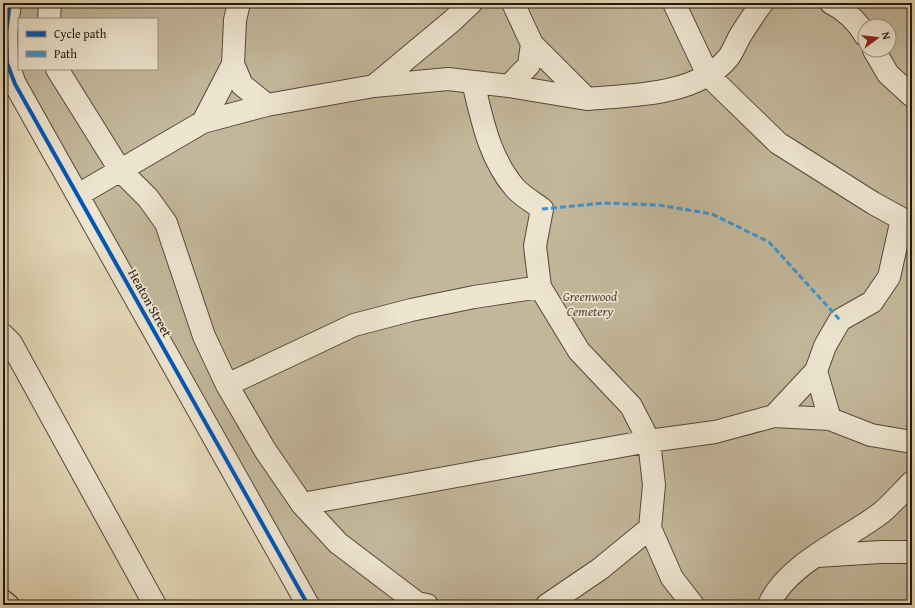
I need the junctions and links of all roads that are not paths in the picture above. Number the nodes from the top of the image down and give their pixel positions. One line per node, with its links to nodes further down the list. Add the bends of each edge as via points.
1 (10, 3): 17 (street, Heaton Street, via 6,33)
2 (50, 3): 9 (street)
3 (239, 3): 13 (street, via 235,20)
4 (471, 3): 18 (street)
5 (513, 3): 11 (street)
6 (674, 3): 15 (street)
7 (762, 3): 15 (street, via 749,20 728,58)
8 (831, 3): 10 (street, via 840,7)
9 (49, 18)
10 (857, 24)
11 (532, 44): 19 (street, via 529,65); 21 (street)
12 (879, 58): 20 (street, via 888,74)
13 (232, 64): 22 (street, via 242,85); 23 (street)
14 (58, 70): 24 (street)
15 (708, 75): 21 (street, via 690,84 647,94); 26 (street, via 778,143)
16 (473, 82): 18 (street, via 448,79); 19 (street); 27 (street, via 482,120 496,159 516,188 542,209 535,246)
17 (9, 83): 25 (street, Heaton Street)
18 (374, 86): 22 (street)
19 (509, 86): 21 (street)
20 (912, 96)
21 (587, 99)
22 (267, 105): 23 (street)
23 (203, 122): 24 (street)
24 (120, 170): 25 (street); 30 (street, via 148,198 166,223 204,336)
25 (78, 195): 44 (street, Heaton Street)
26 (907, 222): 29 (street, via 889,277 872,302 840,320 825,346)
27 (540, 287): 30 (street, via 419,308 354,325); 33 (street, via 579,351 631,406)
28 (3, 335): 43 (street, via 11,343)
29 (816, 372): 31 (street); 32 (street)
30 (227, 385): 36 (street, via 265,450)
31 (774, 416): 32 (street); 33 (street, via 714,432)
32 (830, 419): 34 (street, via 871,435)
33 (649, 441): 36 (street); 37 (street, via 654,485)
34 (912, 442)
35 (912, 482): 39 (street, via 882,512)
36 (302, 504): 41 (street, via 338,544)
37 (650, 528): 45 (street, via 600,569); 46 (street, via 672,578)
38 (912, 552): 39 (street)
39 (816, 556): 47 (street, via 793,572 773,595)
40 (3, 601): 42 (highway)
41 (420, 604)
42 (8, 605)
43 (155, 605)
44 (308, 605)
45 (546, 605)
46 (693, 605)
47 (769, 605)

